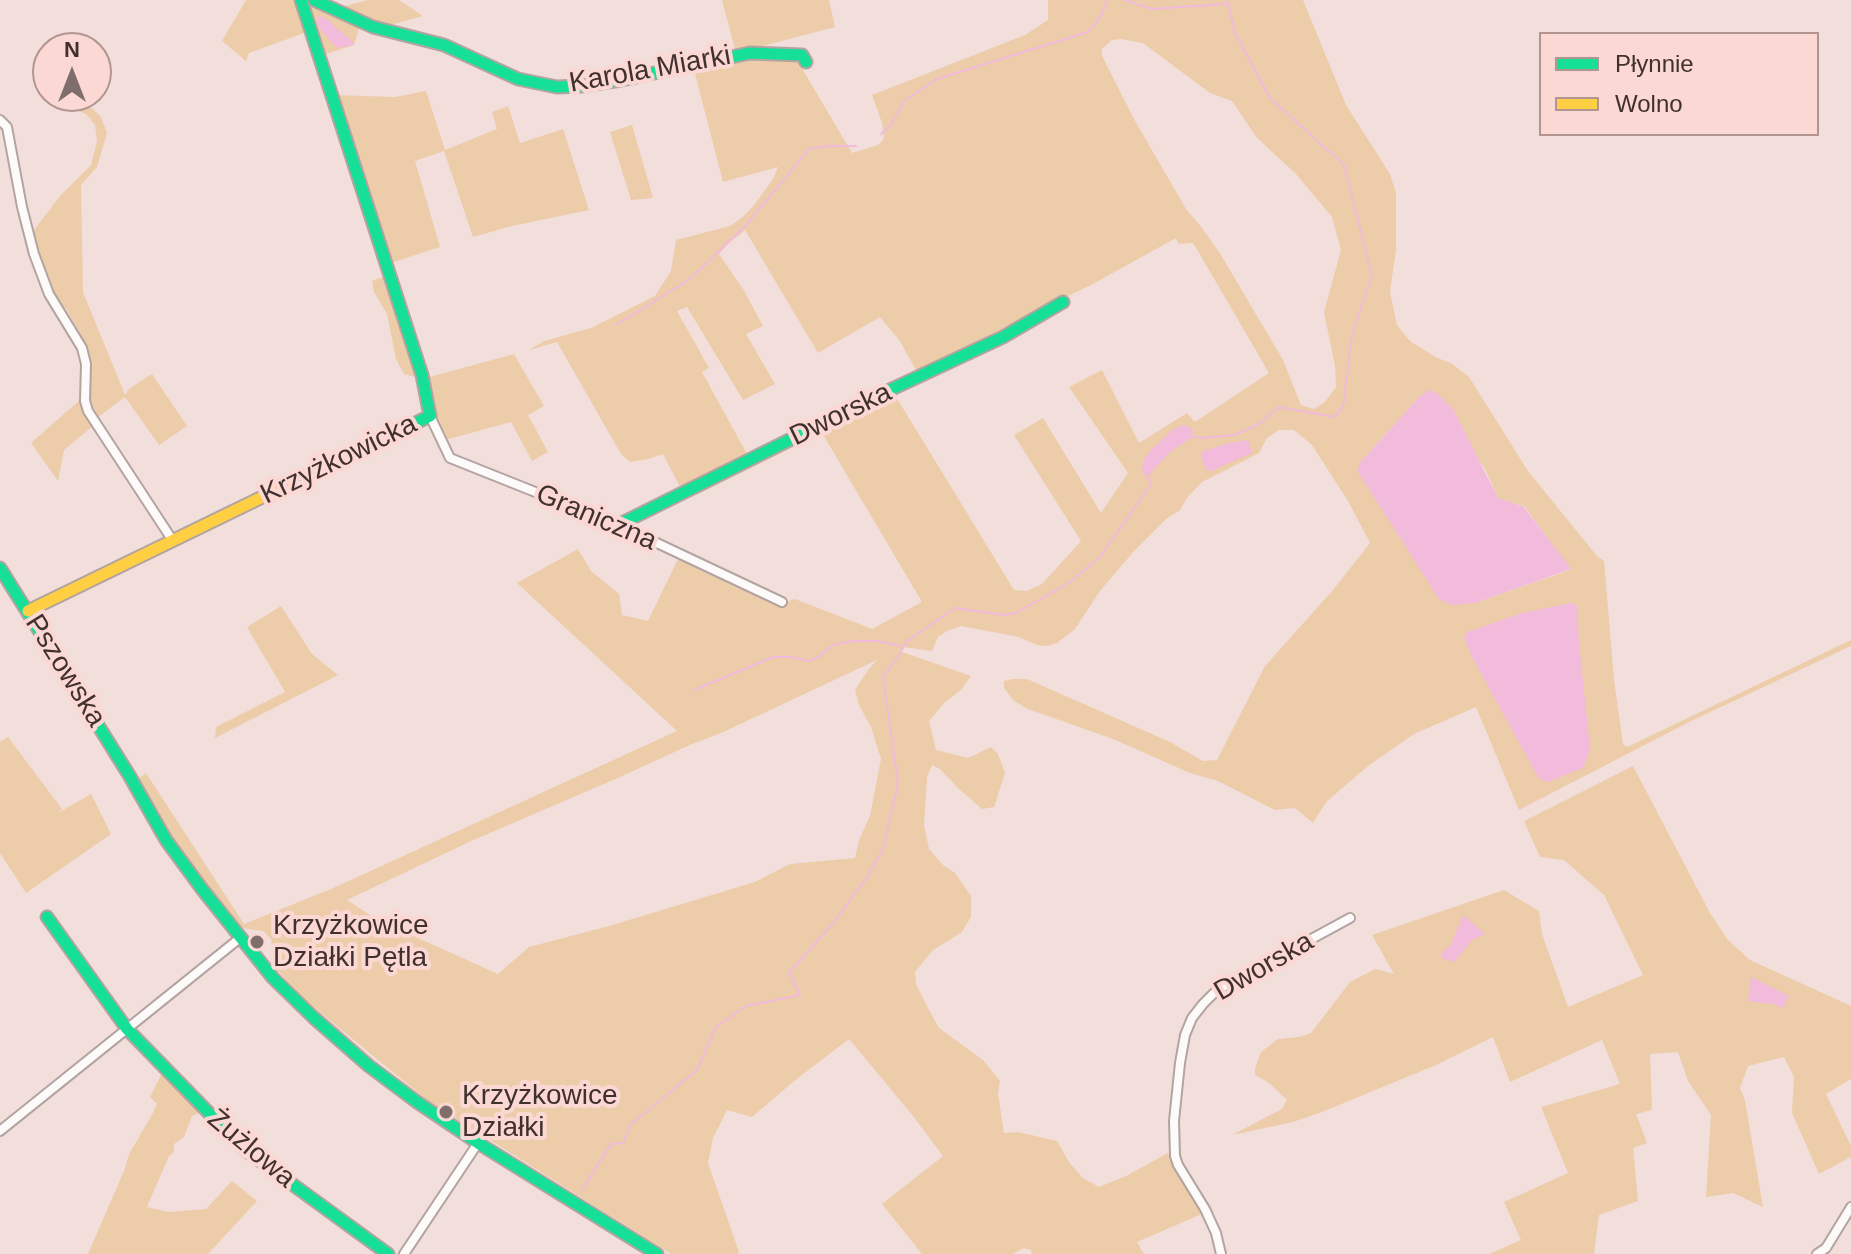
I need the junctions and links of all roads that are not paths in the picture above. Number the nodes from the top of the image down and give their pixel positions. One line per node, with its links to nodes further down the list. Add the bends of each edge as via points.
1 (301, 0): 6 (street, Krzyżkowicka, via 422,375)
2 (314, 0): 3 (street, Karola Miarki, via 373,27 434,42 518,79 557,87 621,80 750,53 802,55)
3 (806, 62)
4 (0, 120): 8 (street, via 7,127 34,254 49,294 82,348 88,411)
5 (1063, 302): 7 (street, Dworska, via 1003,337)
6 (430, 416): 7 (street, Graniczna, via 450,458); 8 (street, Krzyżkowicka)
7 (618, 525): 10 (street, Graniczna)
8 (173, 541): 11 (street, Krzyżkowicka)
9 (0, 568): 11 (street, Pszowska)
10 (782, 602)
11 (28, 611): 14 (street, Pszowska, via 166,840)
12 (47, 917): 15 (street, Żużlowa)
13 (1350, 918): 22 (street, Dworska, via 1216,991 1192,1018 1185,1035 1175,1156 1205,1209)
14 (240, 938): 15 (street); 17 (street, Pszowska, via 273,978 369,1066)
15 (127, 1029): 16 (street); 19 (street, Żużlowa, via 244,1149)
16 (0, 1131)
17 (478, 1143): 20 (street); 21 (street, Pszowska)
18 (1851, 1207): 23 (street)
19 (388, 1254)
20 (404, 1254)
21 (657, 1254)
22 (1221, 1254)
23 (1817, 1254)

